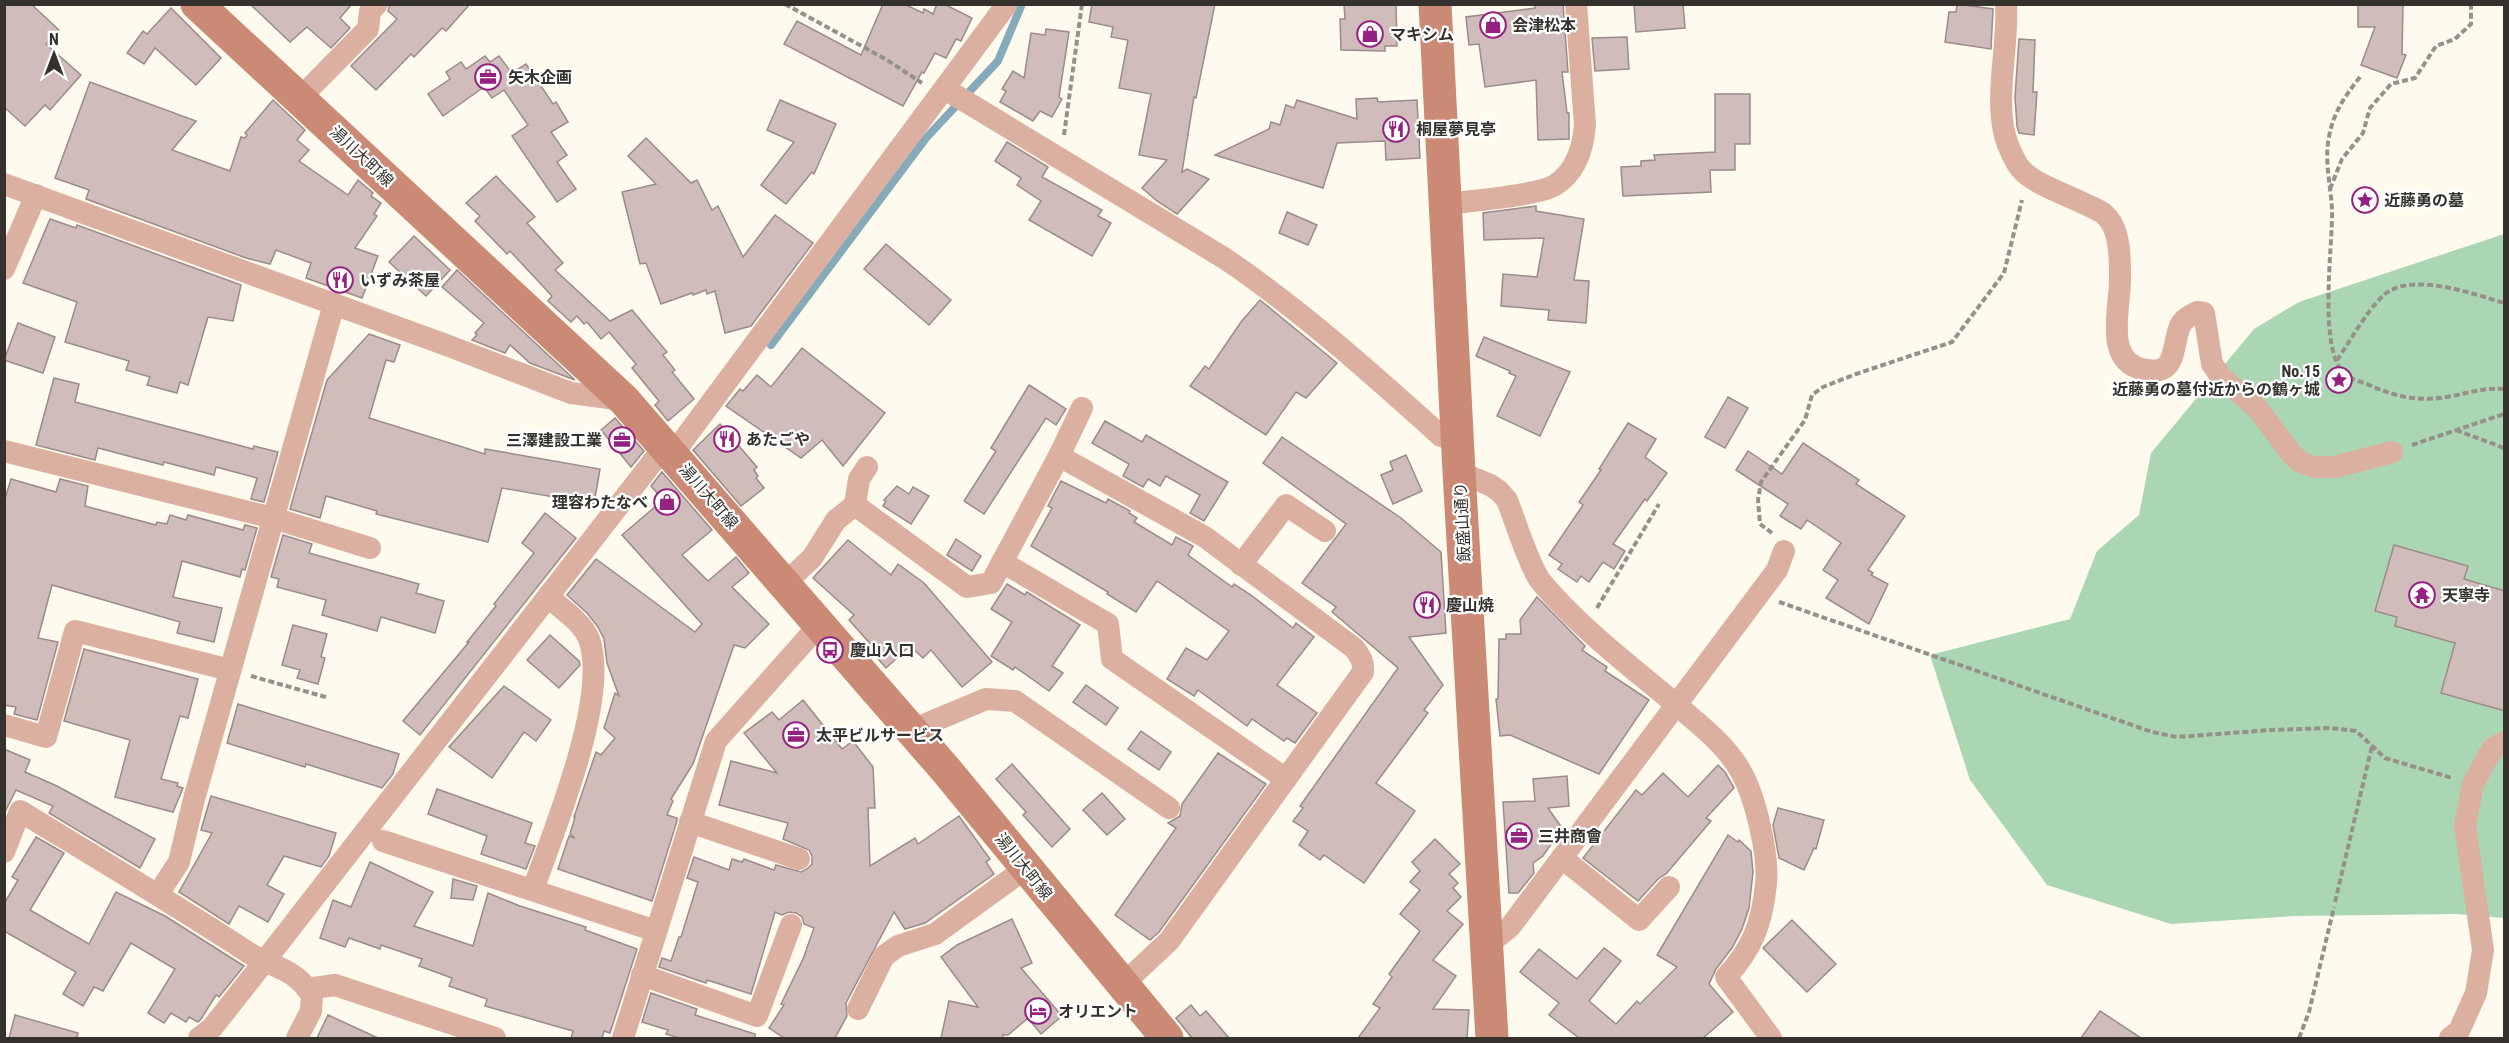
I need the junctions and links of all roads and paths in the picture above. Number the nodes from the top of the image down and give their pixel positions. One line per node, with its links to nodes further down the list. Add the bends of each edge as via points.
1 (198, 4): 12 (main road, 湯川大町線)
2 (376, 4): 12 (street, via 370,11 368,29)
3 (785, 4): 11 (path)
4 (1006, 4): 11 (street)
5 (1082, 4): 13 (path)
6 (1435, 4): 18 (main road, 飯盛山通り)
7 (1576, 4): 18 (street, via 1585,125 1584,143 1576,163 1554,187)
8 (2006, 4): 14 (street, via 2002,125 2021,170)
9 (2472, 4): 16 (path, via 2470,24 2455,39 2436,46 2415,78 2391,84 2370,108 2363,133 2342,159)
10 (2360, 77): 16 (path, via 2343,99 2328,139)
11 (943, 92): 13 (street); 29 (street)
12 (300, 98): 24 (main road, 湯川大町線)
13 (1061, 160): 33 (street, via 1268,288 1317,327)
14 (2034, 179): 31 (street, via 2106,216 2114,229 2120,281 2117,336 2120,352 2128,362 2140,369 2167,366 2181,326 2197,312 2204,313 2212,364 2258,409 2300,462 2335,467); 40 (path, via 2023,195 2004,273 1952,342 1845,378 1812,394 1805,420 1761,482 1760,524 1774,535)
15 (4, 184): 17 (street)
16 (2330, 190): 22 (path, via 2329,308)
17 (36, 195): 19 (street); 21 (street)
18 (1446, 204): 33 (main road, 飯盛山通り)
19 (4, 269)
20 (2505, 303): 22 (path, via 2434,285 2390,290 2371,309)
21 (334, 304): 24 (street, via 572,393); 37 (street)
22 (2337, 360): 23 (path, via 2339,369 2348,377 2410,399 2429,400 2485,388)
23 (2505, 389)
24 (624, 400): 29 (main road, 湯川大町線)
25 (1082, 408): 32 (street)
26 (2505, 414): 27 (path)
27 (2455, 430): 28 (path); 31 (path)
28 (2505, 448)
29 (669, 450): 43 (main road, 湯川大町線); 45 (street)
30 (4, 451): 37 (street)
31 (2392, 452)
32 (1059, 456): 41 (street); 42 (street, via 1205,537)
33 (1458, 456): 47 (street, via 1507,500 1540,581); 69 (main road, 飯盛山通り)
34 (867, 467): 36 (street, via 859,479)
35 (1659, 504): 47 (path)
36 (855, 505): 41 (street, via 967,587 991,583); 43 (street, via 836,520 812,558)
37 (273, 518): 39 (street); 48 (street)
38 (1325, 531): 42 (street, via 1286,505)
39 (370, 548)
40 (1784, 551): 44 (street, via 1777,570)
41 (1002, 562): 55 (street, via 1108,624 1112,659)
42 (1241, 565): 55 (street, via 1354,648 1362,658 1363,672)
43 (785, 583): 46 (main road, 湯川大町線)
44 (1758, 595): 50 (street); 54 (path, via 2152,732 2177,737 2331,728 2356,731)
45 (548, 597): 65 (street, via 589,637 593,665 582,742); 70 (street)
46 (820, 624): 52 (main road, 湯川大町線); 58 (street, via 716,741)
47 (1585, 626): 50 (street)
48 (230, 670): 49 (path); 51 (street, via 75,631 46,737); 66 (street, via 179,862)
49 (329, 698)
50 (1677, 706): 61 (street); 81 (street, via 1716,739 1741,770 1760,824 1768,868 1763,914 1743,959 1726,977)
51 (4, 725)
52 (912, 730): 57 (street, via 986,699 1015,701); 63 (main road, 湯川大町線)
53 (2505, 742): 56 (street, via 2492,749)
54 (2372, 746): 56 (path, via 2385,758); 82 (path, via 2309,1012)
55 (1286, 779): 72 (street, via 1168,941)
56 (2473, 784): 83 (street, via 2465,826 2482,950 2476,993 2459,1031)
57 (1169, 808)
58 (690, 822): 62 (street); 68 (street)
59 (383, 841): 65 (street)
60 (4, 852): 66 (street, via 20,811)
61 (1562, 858): 64 (street, via 1639,920); 69 (street, via 1510,927)
62 (799, 859)
63 (1026, 868): 72 (main road, 湯川大町線); 74 (street, via 936,934 891,951 884,957)
64 (1670, 887)
65 (533, 890): 68 (street)
66 (158, 894): 70 (street)
67 (791, 925): 71 (street, via 757,1016)
68 (656, 931): 71 (street)
69 (1486, 946): 80 (main road, 飯盛山通り)
70 (264, 962): 73 (street, via 288,970); 75 (street, via 212,1028)
71 (642, 975): 78 (street)
72 (1122, 985): 79 (main road, 湯川大町線)
73 (307, 989): 76 (street, via 312,995 311,1011); 77 (street, via 335,985)
74 (858, 1009)
75 (199, 1038)
76 (297, 1038)
77 (495, 1038)
78 (623, 1038)
79 (1167, 1038)
80 (1492, 1038)
81 (1771, 1038)
82 (2299, 1038)
83 (2450, 1038)

